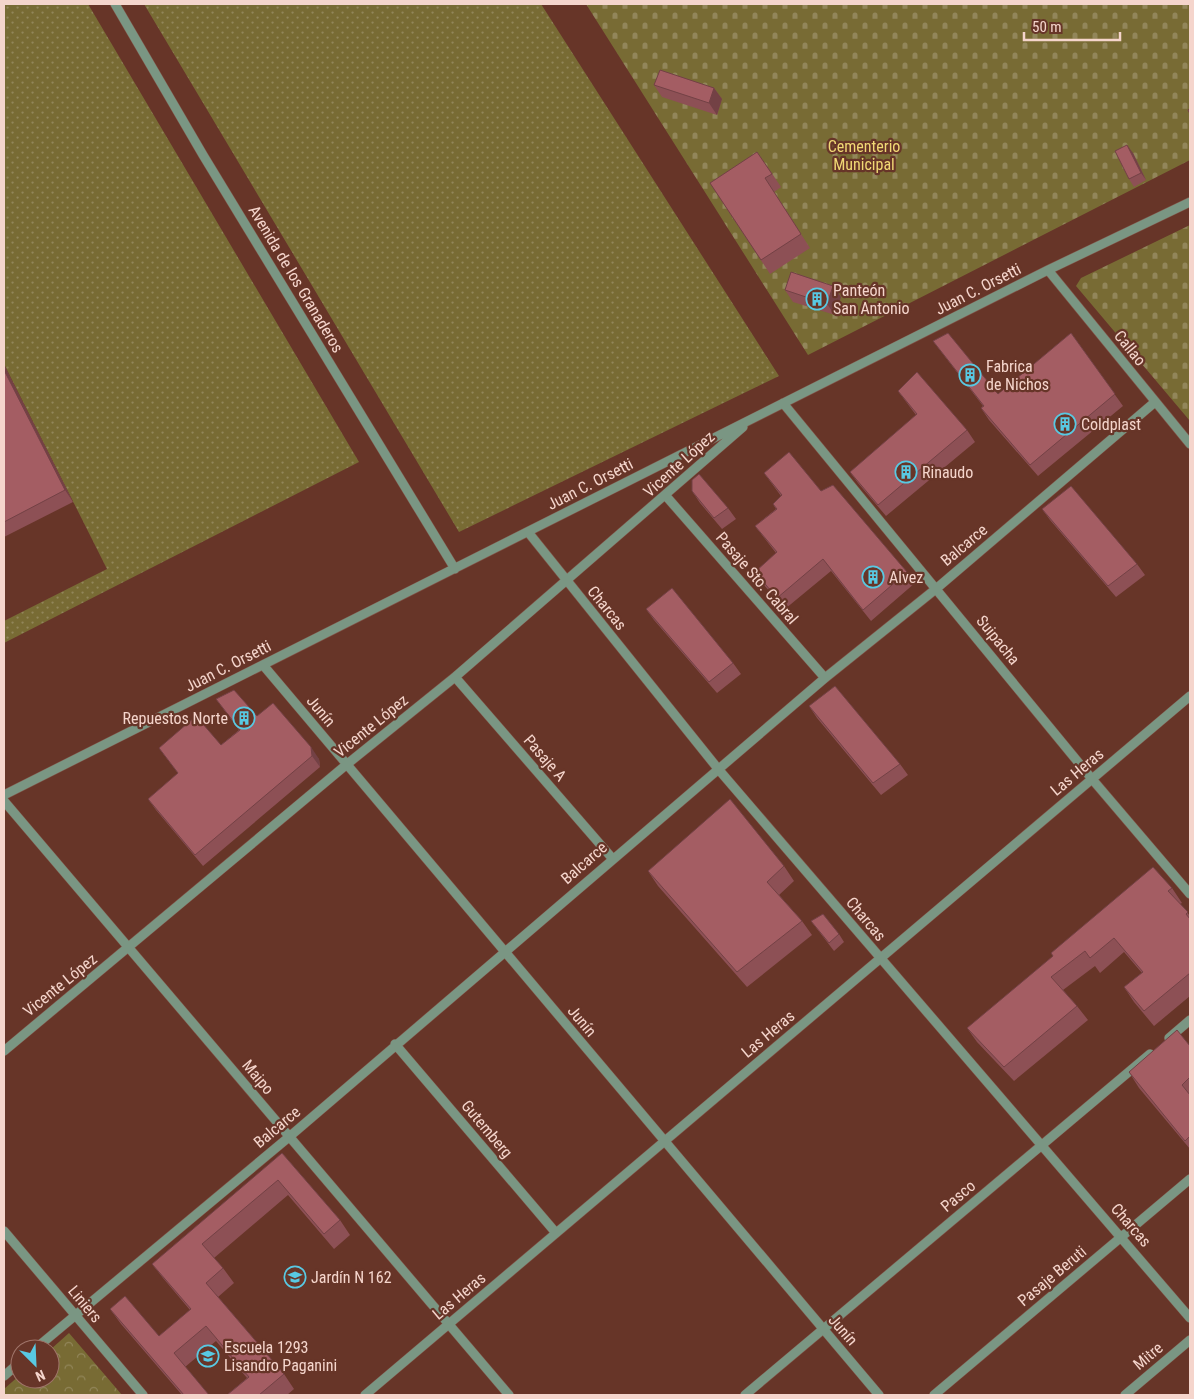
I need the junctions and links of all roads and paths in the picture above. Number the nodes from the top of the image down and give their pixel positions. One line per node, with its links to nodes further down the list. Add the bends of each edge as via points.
1 (115, 4): 10 (street, Avenida de los Granaderos)
2 (1190, 202): 3 (street, Juan C. Orsetti)
3 (1048, 270): 4 (street, Callao); 5 (street, Juan C. Orsetti)
4 (1155, 402): 7 (street, Callao); 12 (street, Balcarce)
5 (783, 404): 6 (street, Juan C. Orsetti); 12 (street, Suipacha)
6 (752, 419): 8 (street, Vicente López); 9 (street, Juan C. Orsetti)
7 (1190, 444)
8 (666, 496): 11 (street, Vicente López); 15 (street, Pasaje Sto. Cabral)
9 (528, 532): 10 (street, Juan C. Orsetti); 11 (street, Charcas)
10 (455, 569): 13 (street, Juan C. Orsetti)
11 (566, 581): 14 (street, Vicente López); 18 (street, Charcas)
12 (937, 588): 15 (street, Balcarce); 19 (street, Suipacha)
13 (262, 665): 17 (street, Junín); 20 (street, Juan C. Orsetti)
14 (456, 677): 17 (street, Vicente López); 22 (street, Pasaje A)
15 (825, 678): 18 (street, Balcarce)
16 (1190, 696): 19 (street, Las Heras)
17 (346, 765): 24 (street, Vicente López); 25 (street, Junín)
18 (719, 770): 22 (street, Balcarce); 26 (street, Charcas)
19 (1092, 779): 23 (street, Suipacha); 26 (street, Las Heras)
20 (4, 795)
21 (4, 801): 24 (street, Maipo)
22 (612, 858): 25 (street, Balcarce)
23 (1190, 894)
24 (129, 948): 29 (street, Vicente López); 30 (street, Maipo)
25 (505, 952): 28 (street, Balcarce); 31 (street, Junín)
26 (880, 959): 31 (street, Las Heras); 32 (street, Charcas)
27 (1190, 1020): 32 (street, Pasco)
28 (395, 1044): 30 (street, Balcarce); 35 (street, Gutemberg)
29 (4, 1050)
30 (289, 1137): 37 (street, Balcarce); 39 (street, Maipo)
31 (664, 1142): 35 (street, Las Heras); 40 (street, Junín)
32 (1042, 1146): 36 (street, Charcas); 40 (street, Pasco)
33 (1190, 1179): 36 (street, Pasaje Beruti)
34 (4, 1231): 37 (street, Liniers)
35 (556, 1233): 39 (street, Las Heras)
36 (1122, 1237): 38 (street, Charcas); 48 (street, Pasaje Beruti)
37 (75, 1315): 41 (street, Balcarce); 43 (street, Liniers)
38 (1190, 1318)
39 (449, 1324): 44 (street, Las Heras); 45 (street, Maipo)
40 (823, 1330): 46 (street, Pasco); 47 (street, Junín)
41 (47, 1339)
42 (1190, 1340): 49 (street, Mitre)
43 (143, 1395)
44 (365, 1395)
45 (508, 1395)
46 (745, 1395)
47 (880, 1395)
48 (934, 1395)
49 (1125, 1395)

